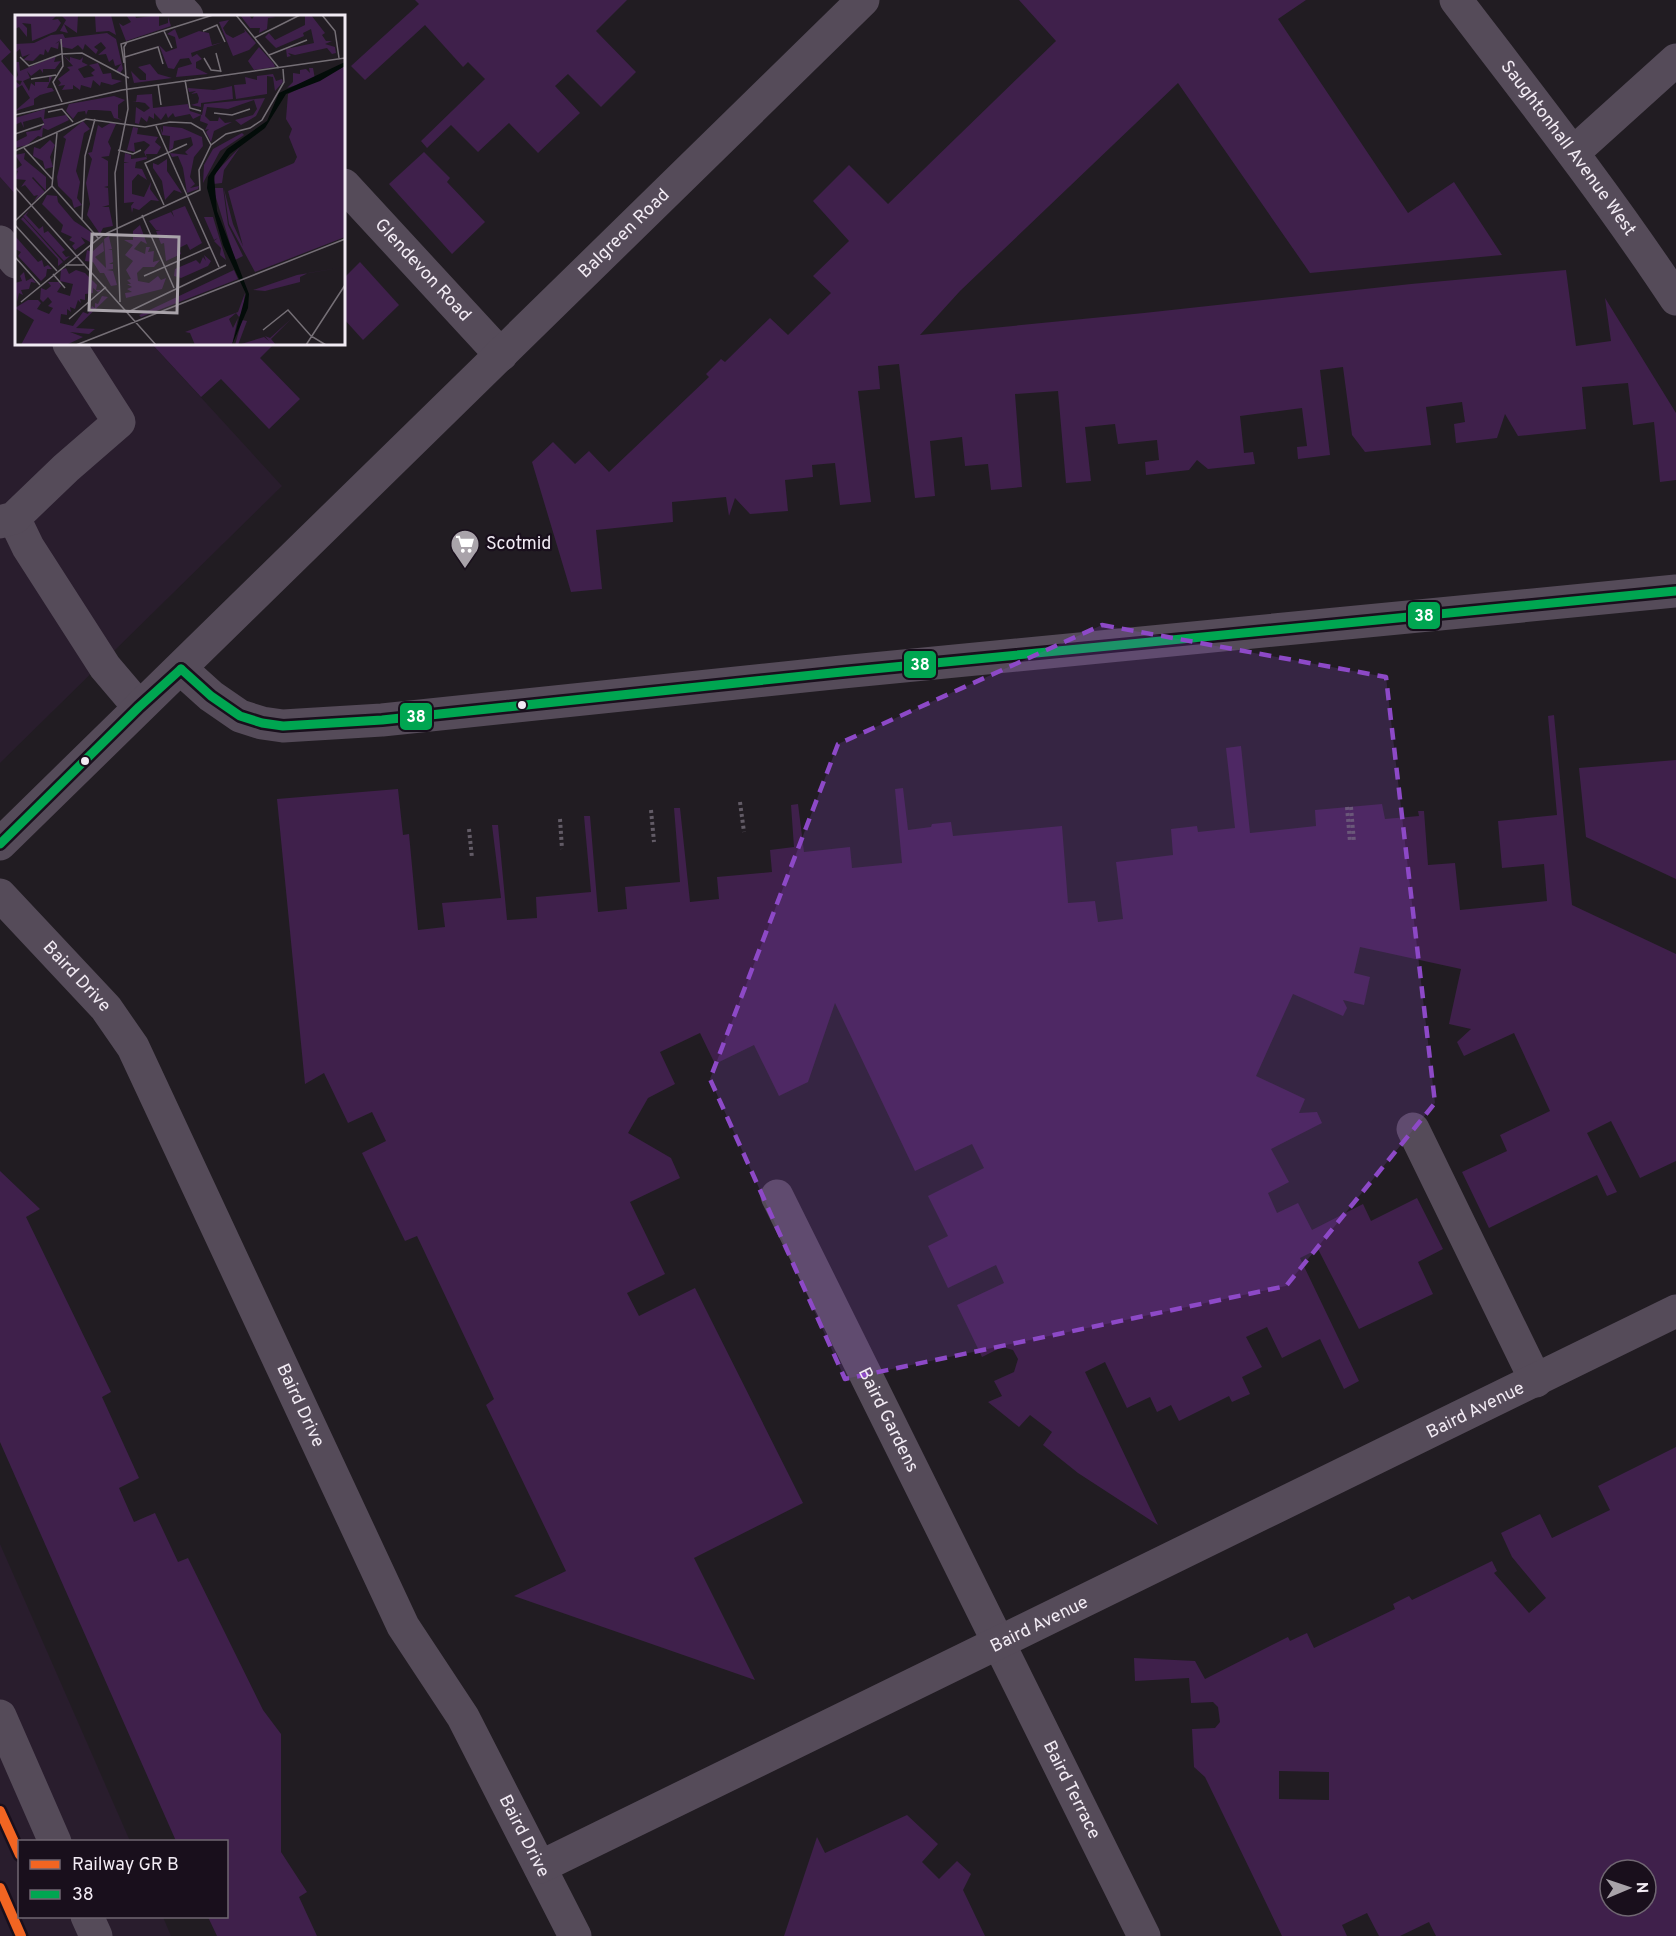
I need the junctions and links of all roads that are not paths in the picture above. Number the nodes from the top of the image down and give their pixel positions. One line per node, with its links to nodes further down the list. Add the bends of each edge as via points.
1 (172, 0): 4 (street)
2 (863, 0): 12 (street, Balgreen Road)
3 (1456, 0): 6 (street, Saughtonhall Avenue West)
4 (186, 15)
5 (1676, 60): 6 (street)
6 (1573, 153): 10 (street, Saughtonhall Avenue West)
7 (345, 186): 12 (street, Glendevon Road)
8 (0, 242): 9 (street)
9 (15, 261)
10 (1676, 299)
11 (70, 345): 13 (street, via 119,422)
12 (501, 355): 15 (street, Balgreen Road)
13 (7, 520): 16 (street, via 105,667)
14 (1676, 591): 15 (street, via 382,720 283,726 240,716)
15 (181, 669): 16 (street, Balgreen Road)
16 (139, 706): 17 (street, Balgreen Road)
17 (0, 844)
18 (0, 895): 26 (street, Baird Drive, via 106,1008 133,1047 404,1626 463,1717)
19 (1413, 1129): 22 (street, Baird Avenue)
20 (777, 1196): 23 (street, Baird Gardens)
21 (1676, 1311): 22 (street, Baird Avenue)
22 (1536, 1381): 23 (street, Baird Avenue)
23 (1000, 1645): 26 (street, Baird Avenue); 30 (street, Baird Terrace)
24 (0, 1716): 25 (street)
25 (54, 1840)
26 (540, 1867): 29 (street, Baird Drive)
27 (87, 1918): 28 (street)
28 (96, 1936)
29 (575, 1936)
30 (1144, 1936)

